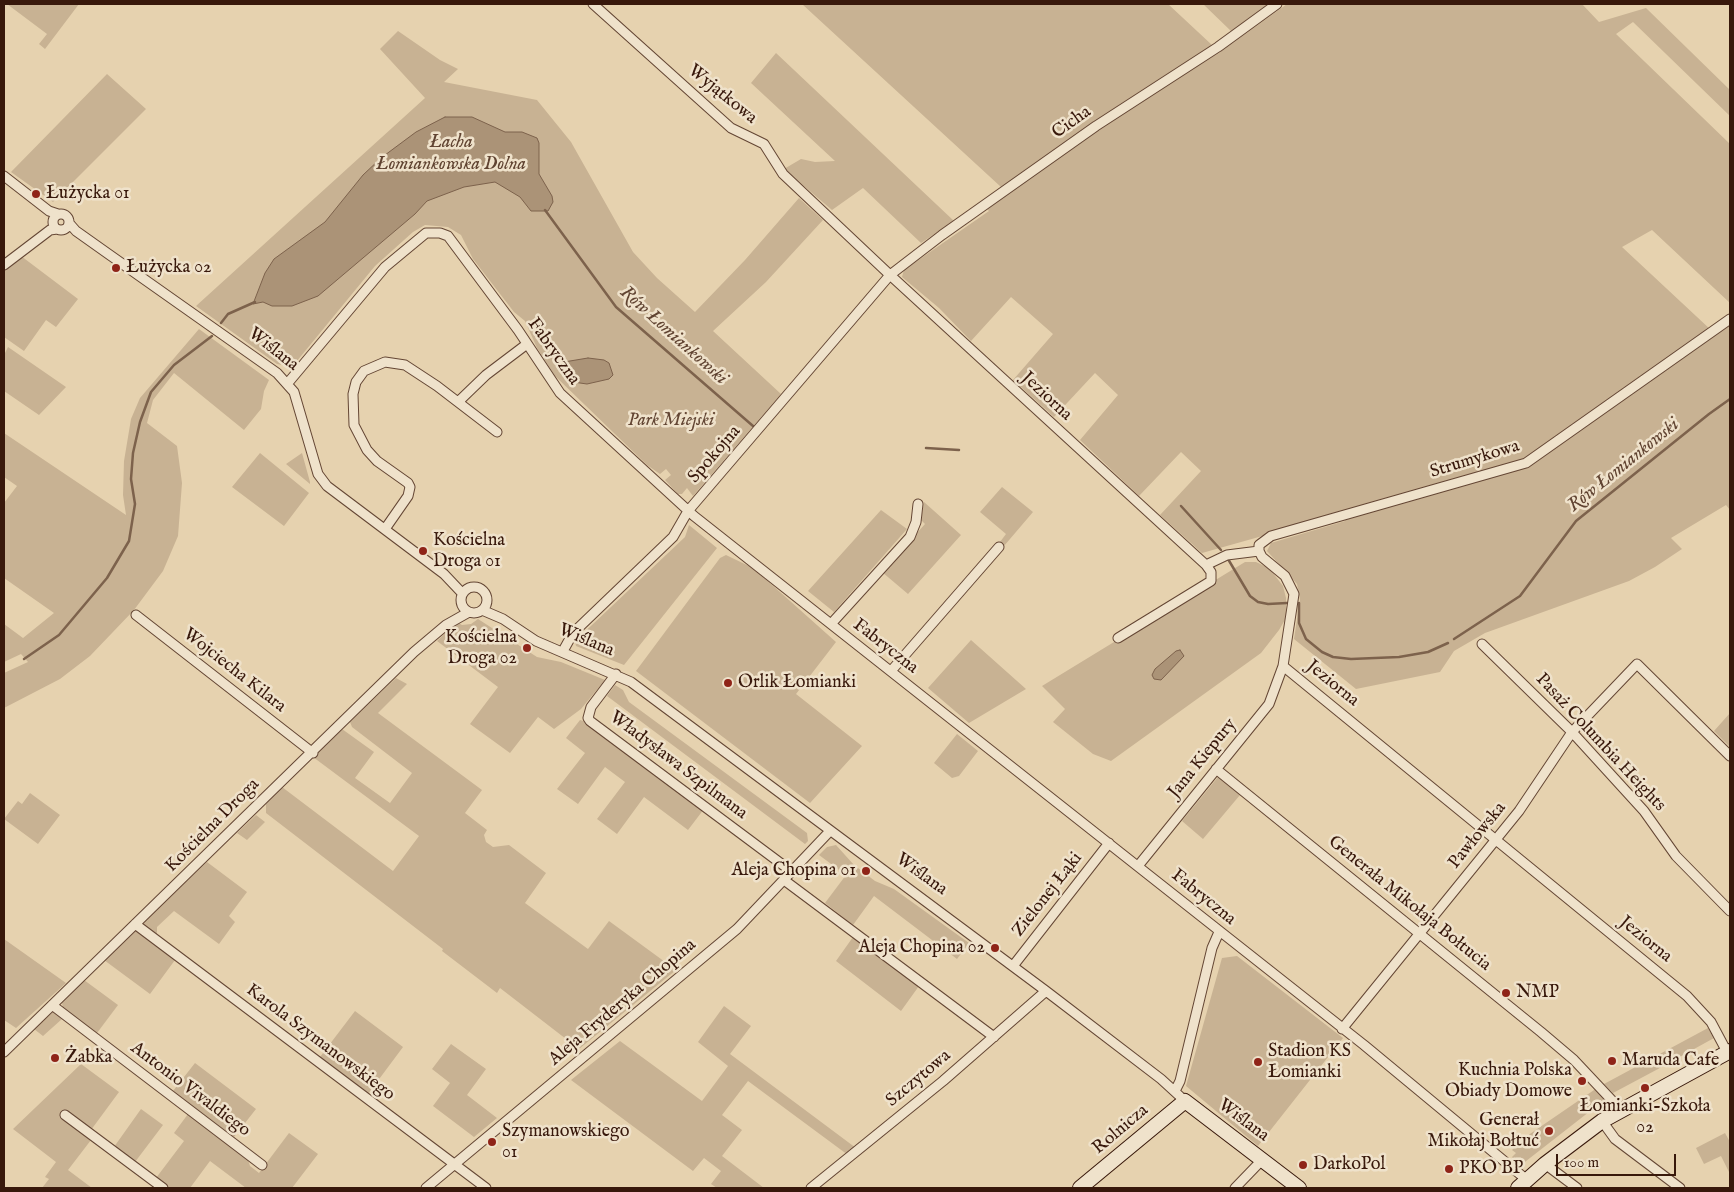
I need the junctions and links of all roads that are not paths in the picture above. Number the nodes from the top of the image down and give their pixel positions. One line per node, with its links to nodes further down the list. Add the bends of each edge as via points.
1 (593, 4): 6 (street, Wyjątkowa, via 731,128 764,144 783,174)
2 (1277, 4): 6 (street, Cicha, via 1218,47 1102,122 942,235)
3 (4, 176): 4 (street, Wiślana)
4 (57, 222): 5 (street); 9 (street, Wiślana, via 76,231 277,373)
5 (4, 265)
6 (890, 276): 13 (street, Spokojna); 17 (street, Jeziorna)
7 (1730, 320): 16 (street, Strumykowa, via 1526,464 1272,536 1260,545)
8 (527, 344): 9 (street, Fabryczna, via 448,236 431,232 420,237 380,273); 10 (street, via 486,375); 13 (street, Fabryczna, via 560,393)
9 (287, 384): 14 (street, Wiślana, via 296,398 318,474 327,486)
10 (458, 402): 11 (street); 14 (street, via 412,369 395,362 374,365 364,371 356,382 352,408 354,425 360,437 377,460 410,487 408,496)
11 (497, 432)
12 (918, 504): 22 (street, via 910,536)
13 (688, 511): 22 (street, Fabryczna); 26 (street, Spokojna, via 673,537 573,632)
14 (385, 529): 18 (street, Wiślana, via 444,574)
15 (999, 548): 28 (street)
16 (1259, 551): 17 (street, via 1227,555); 27 (street, Jeziorna, via 1285,576 1294,594)
17 (1206, 565): 24 (street, via 1212,572 1211,581)
18 (464, 594): 19 (street, via 474,586 483,590); 20 (street); 23 (street, Kościelna Droga)
19 (484, 606): 20 (street, Kościelna Droga); 26 (street, Wiślana, via 536,641)
20 (470, 612): 23 (street, Kościelna Droga)
21 (136, 615): 31 (street, Wojciecha Kilara)
22 (830, 624): 28 (street, Fabryczna)
23 (446, 625): 31 (street, Kościelna Droga, via 414,652)
24 (1118, 638)
25 (1482, 644): 30 (street, Pasaż Columbia Heights)
26 (563, 651): 29 (street, Wiślana)
27 (1283, 666): 33 (street, Jana Kiepury, via 1269,704); 35 (street, Jeziorna)
28 (891, 671): 36 (street, Fabryczna)
29 (616, 674): 34 (street, Wiślana); 38 (street, Władysława Szpilmana, via 592,707 590,721)
30 (1572, 732): 32 (street, Pawłowska, via 1637,664); 35 (street, Pawłowska); 40 (street, Pasaż Columbia Heights, via 1644,811 1676,856)
31 (313, 753): 41 (street, Kościelna Droga)
32 (1730, 756)
33 (1216, 768): 37 (street, Jana Kiepury); 43 (street, Generała Mikołaja Bołtucia)
34 (830, 831): 38 (street, Aleja Fryderyka Chopina); 44 (street, Wiślana)
35 (1497, 840): 43 (street, Pawłowska); 49 (street, Jeziorna, via 1687,996 1709,1018)
36 (1109, 843): 37 (street, Fabryczna); 44 (street, Zielonej Łąki)
37 (1138, 866): 42 (street, Fabryczna)
38 (791, 871): 39 (street, Aleja Fryderyka Chopina)
39 (784, 880): 48 (street); 57 (street, Aleja Fryderyka Chopina, via 737,929 692,968)
40 (1730, 912)
41 (135, 924): 46 (street, Kościelna Droga); 57 (street, Karola Szymanowskiego)
42 (1219, 932): 47 (street, Fabryczna); 51 (street, via 1212,948 1180,1081)
43 (1420, 933): 47 (street, Pawłowska); 52 (street, Generała Mikołaja Bołtucia, via 1541,1032 1598,1084)
44 (1013, 966): 45 (street, Wiślana)
45 (1046, 991): 48 (street, Szczytowa); 51 (street, Wiślana)
46 (52, 1005): 50 (street, Kościelna Droga); 56 (street, Antonio Vivaldiego)
47 (1342, 1029): 59 (street, Fabryczna)
48 (994, 1037): 63 (street, Szczytowa)
49 (1729, 1051): 52 (street)
50 (4, 1052)
51 (1180, 1096): 55 (street, Wiślana); 64 (street, Rolnicza)
52 (1621, 1110): 54 (street)
53 (65, 1115): 60 (street)
54 (1602, 1122): 58 (street); 68 (street, via 1615,1139)
55 (1262, 1160): 65 (street); 66 (street, Wiślana)
56 (262, 1164)
57 (454, 1164): 61 (street, Aleja Fryderyka Chopina); 62 (street, Karola Szymanowskiego)
58 (1545, 1164): 59 (street); 67 (street)
59 (1522, 1184)
60 (163, 1188)
61 (426, 1188)
62 (486, 1188)
63 (811, 1188)
64 (1080, 1188)
65 (1235, 1188)
66 (1299, 1188)
67 (1577, 1188)
68 (1680, 1188)

